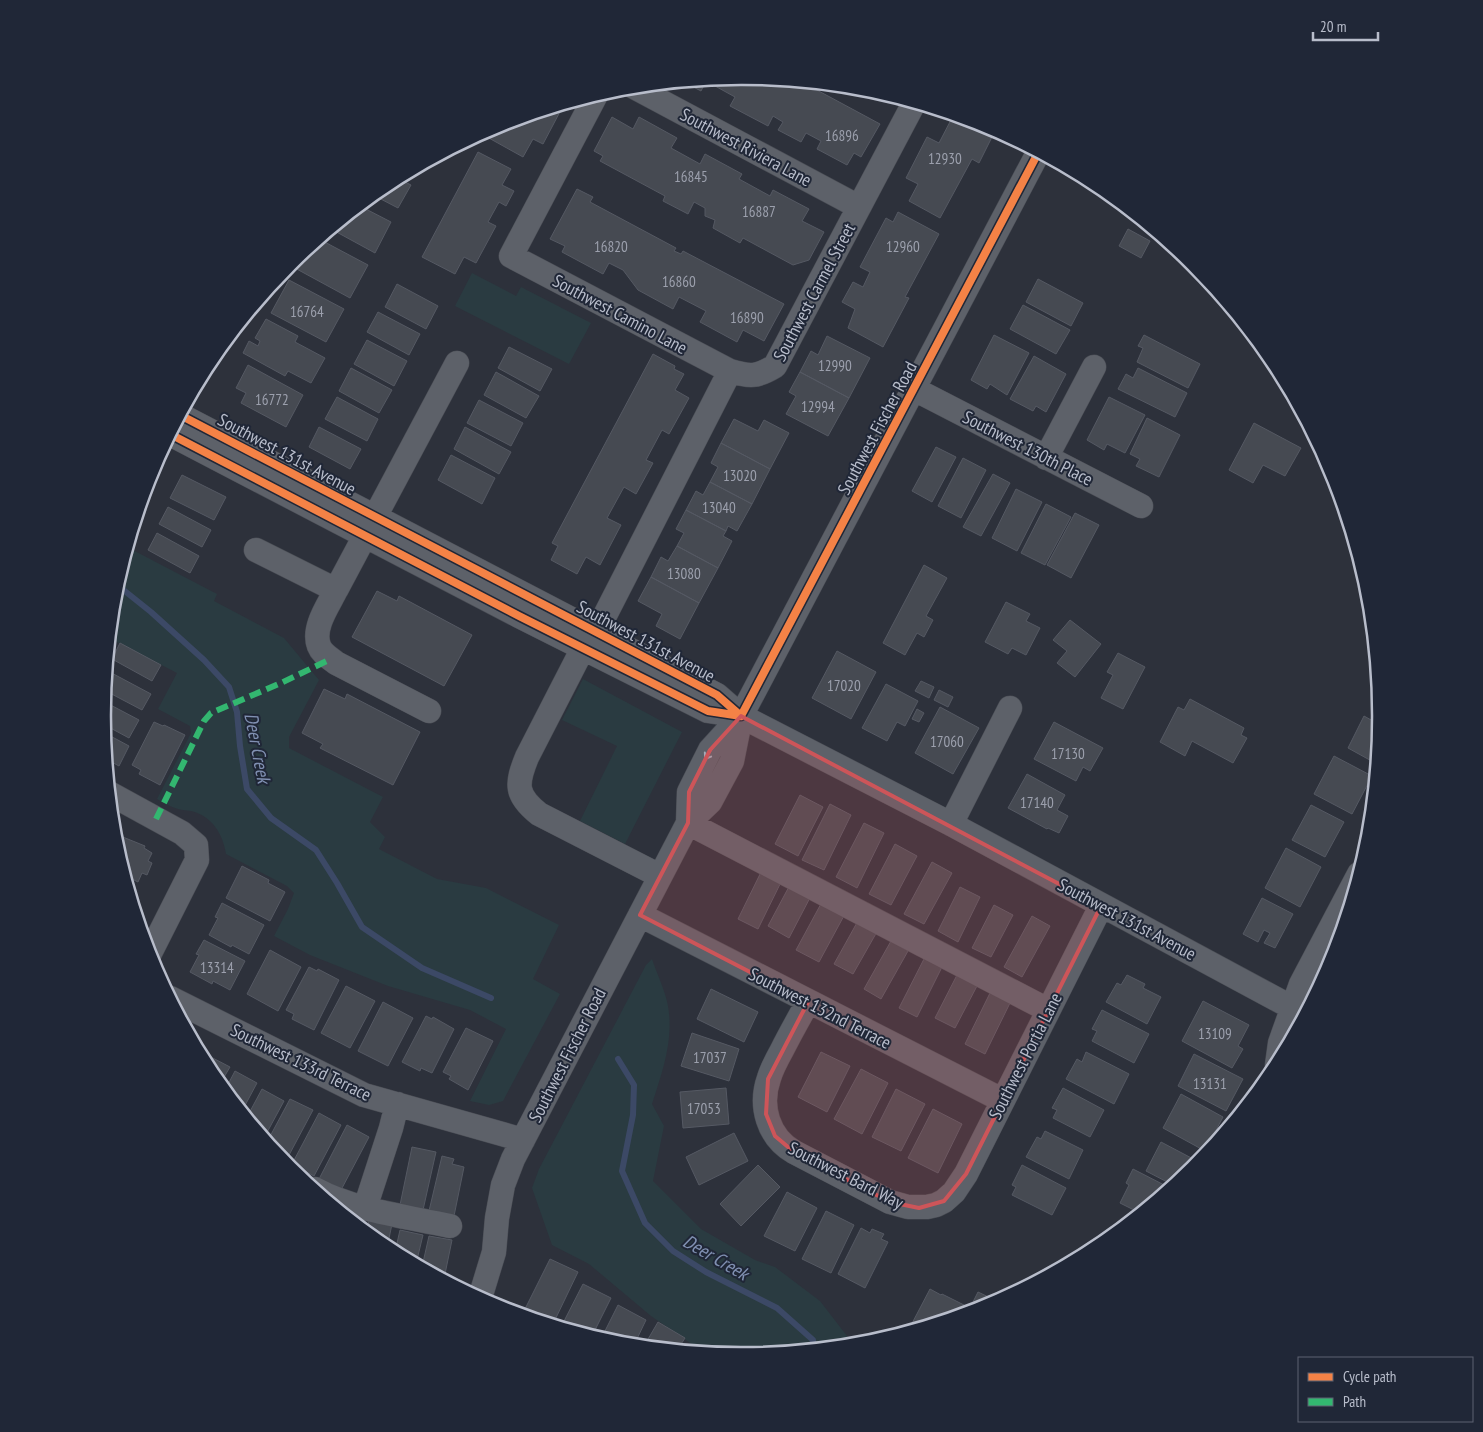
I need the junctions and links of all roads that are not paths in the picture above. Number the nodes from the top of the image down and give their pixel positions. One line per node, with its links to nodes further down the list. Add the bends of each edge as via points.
1 (644, 93): 5 (street, Southwest Riviera Lane)
2 (591, 104): 8 (street, Southwest Camino Lane, via 511,256)
3 (911, 109): 5 (street, Southwest Carmel Street)
4 (1035, 158): 9 (street, Southwest Fischer Road)
5 (859, 207): 8 (street, Southwest Carmel Street, via 775,366 761,374 744,375)
6 (456, 363): 14 (street)
7 (1094, 367): 12 (street)
8 (730, 371): 17 (street)
9 (914, 389): 12 (street, Southwest 130th Place); 20 (street, Southwest Fischer Road)
10 (186, 418): 14 (street, Southwest 131st Avenue)
11 (176, 437): 14 (street, Southwest 131st Avenue)
12 (1046, 458): 13 (street, Southwest 130th Place)
13 (1141, 506)
14 (369, 526): 16 (street); 17 (street, Southwest 131st Avenue)
15 (256, 550): 16 (street)
16 (336, 590): 19 (street, via 320,624 319,647 324,654)
17 (590, 640): 20 (street, Southwest 131st Avenue, via 718,695); 24 (street, via 527,757 520,775 520,794 538,814)
18 (1010, 708): 23 (street)
19 (429, 711)
20 (741, 716): 22 (street, Southwest Fischer Road, via 710,750 689,792); 23 (street, Southwest 131st Avenue)
21 (116, 798): 28 (street, via 182,833 196,844 194,868)
22 (688, 823): 24 (street, Southwest Fischer Road); 31 (street)
23 (951, 824): 26 (street, Southwest 131st Avenue)
24 (660, 876): 27 (street, Southwest Fischer Road)
25 (1344, 902): 32 (street, via 1300,984)
26 (1101, 906): 31 (street, Southwest Portia Lane); 32 (street, Southwest 131st Avenue)
27 (640, 914): 29 (street, Southwest 132nd Terrace); 36 (street, Southwest Fischer Road)
28 (154, 945)
29 (808, 1002): 34 (street, Southwest 132nd Terrace); 38 (street, Southwest Bard Way, via 768,1079 766,1114 775,1136 794,1152 900,1205 928,1207)
30 (180, 1003): 35 (street, Southwest 133rd Terrace, via 364,1095)
31 (1048, 1010): 34 (street, Southwest Portia Lane)
32 (1298, 1011): 33 (street)
33 (1280, 1045)
34 (1002, 1100): 38 (street, Southwest Portia Lane, via 966,1174)
35 (397, 1104): 36 (street, Southwest 133rd Terrace); 39 (street)
36 (523, 1140): 41 (street, Southwest Fischer Road, via 502,1185 494,1252)
37 (335, 1199): 39 (street)
38 (944, 1201)
39 (364, 1208): 40 (street)
40 (450, 1226)
41 (482, 1291)

